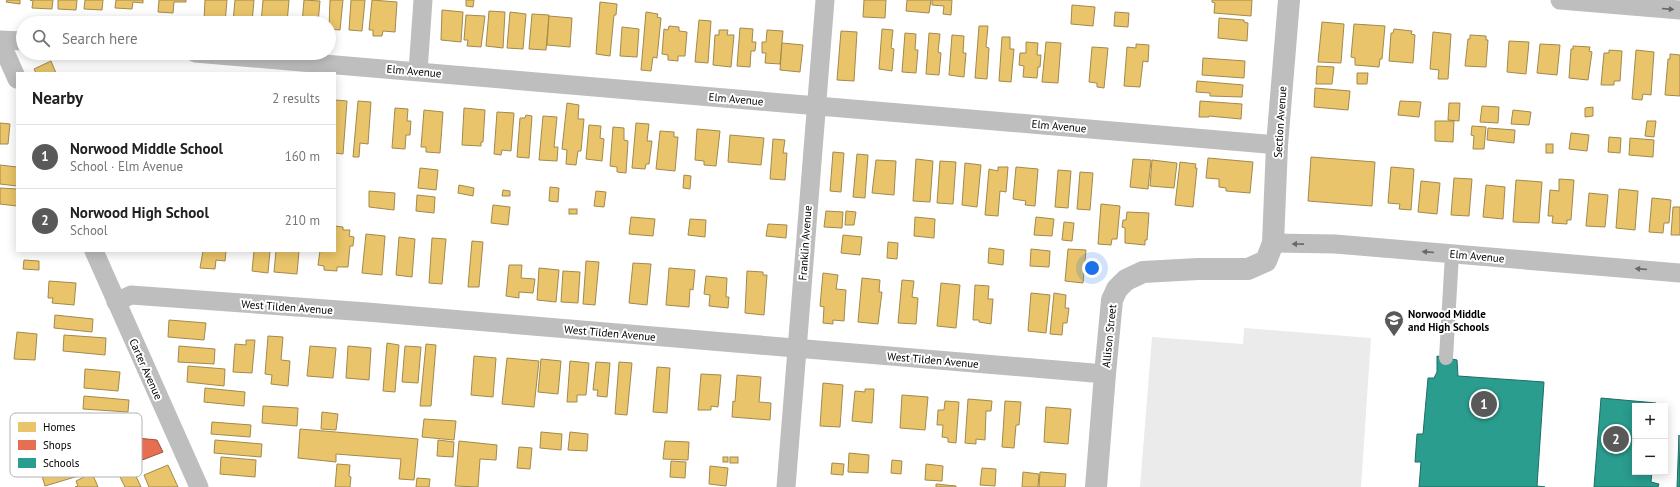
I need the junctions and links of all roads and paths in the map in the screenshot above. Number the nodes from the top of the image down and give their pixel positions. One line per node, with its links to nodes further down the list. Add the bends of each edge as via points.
1 (423, 0): 9 (street)
2 (825, 0): 11 (street, Franklin Avenue)
3 (1289, 0): 12 (street, Section Avenue)
4 (1560, 0): 5 (street, one-way to 5)
5 (1680, 10)
6 (0, 40): 7 (street); 10 (street)
7 (16, 41)
8 (282, 60): 9 (street, Elm Avenue)
9 (418, 71): 11 (street, Elm Avenue)
10 (16, 77)
11 (815, 106): 12 (street, Elm Avenue); 18 (street, Franklin Avenue)
12 (1277, 145): 13 (street, Section Avenue)
13 (1273, 243): 15 (street, Elm Avenue, one-way to 13, via 1335,244); 20 (street, Allison Street, via 1266,261 1248,269 1143,272 1126,280 1117,289 1112,300)
14 (94, 252): 17 (street, Carter Avenue)
15 (1452, 254): 16 (street, Elm Avenue, one-way to 15); 19 (street)
16 (1680, 273)
17 (116, 302): 18 (street, West Tilden Avenue, via 131,295); 21 (street, Carter Avenue)
18 (796, 348): 20 (street, West Tilden Avenue); 22 (street, Franklin Avenue)
19 (1446, 358)
20 (1105, 374): 23 (street, Allison Street)
21 (199, 487)
22 (786, 487)
23 (1096, 487)

